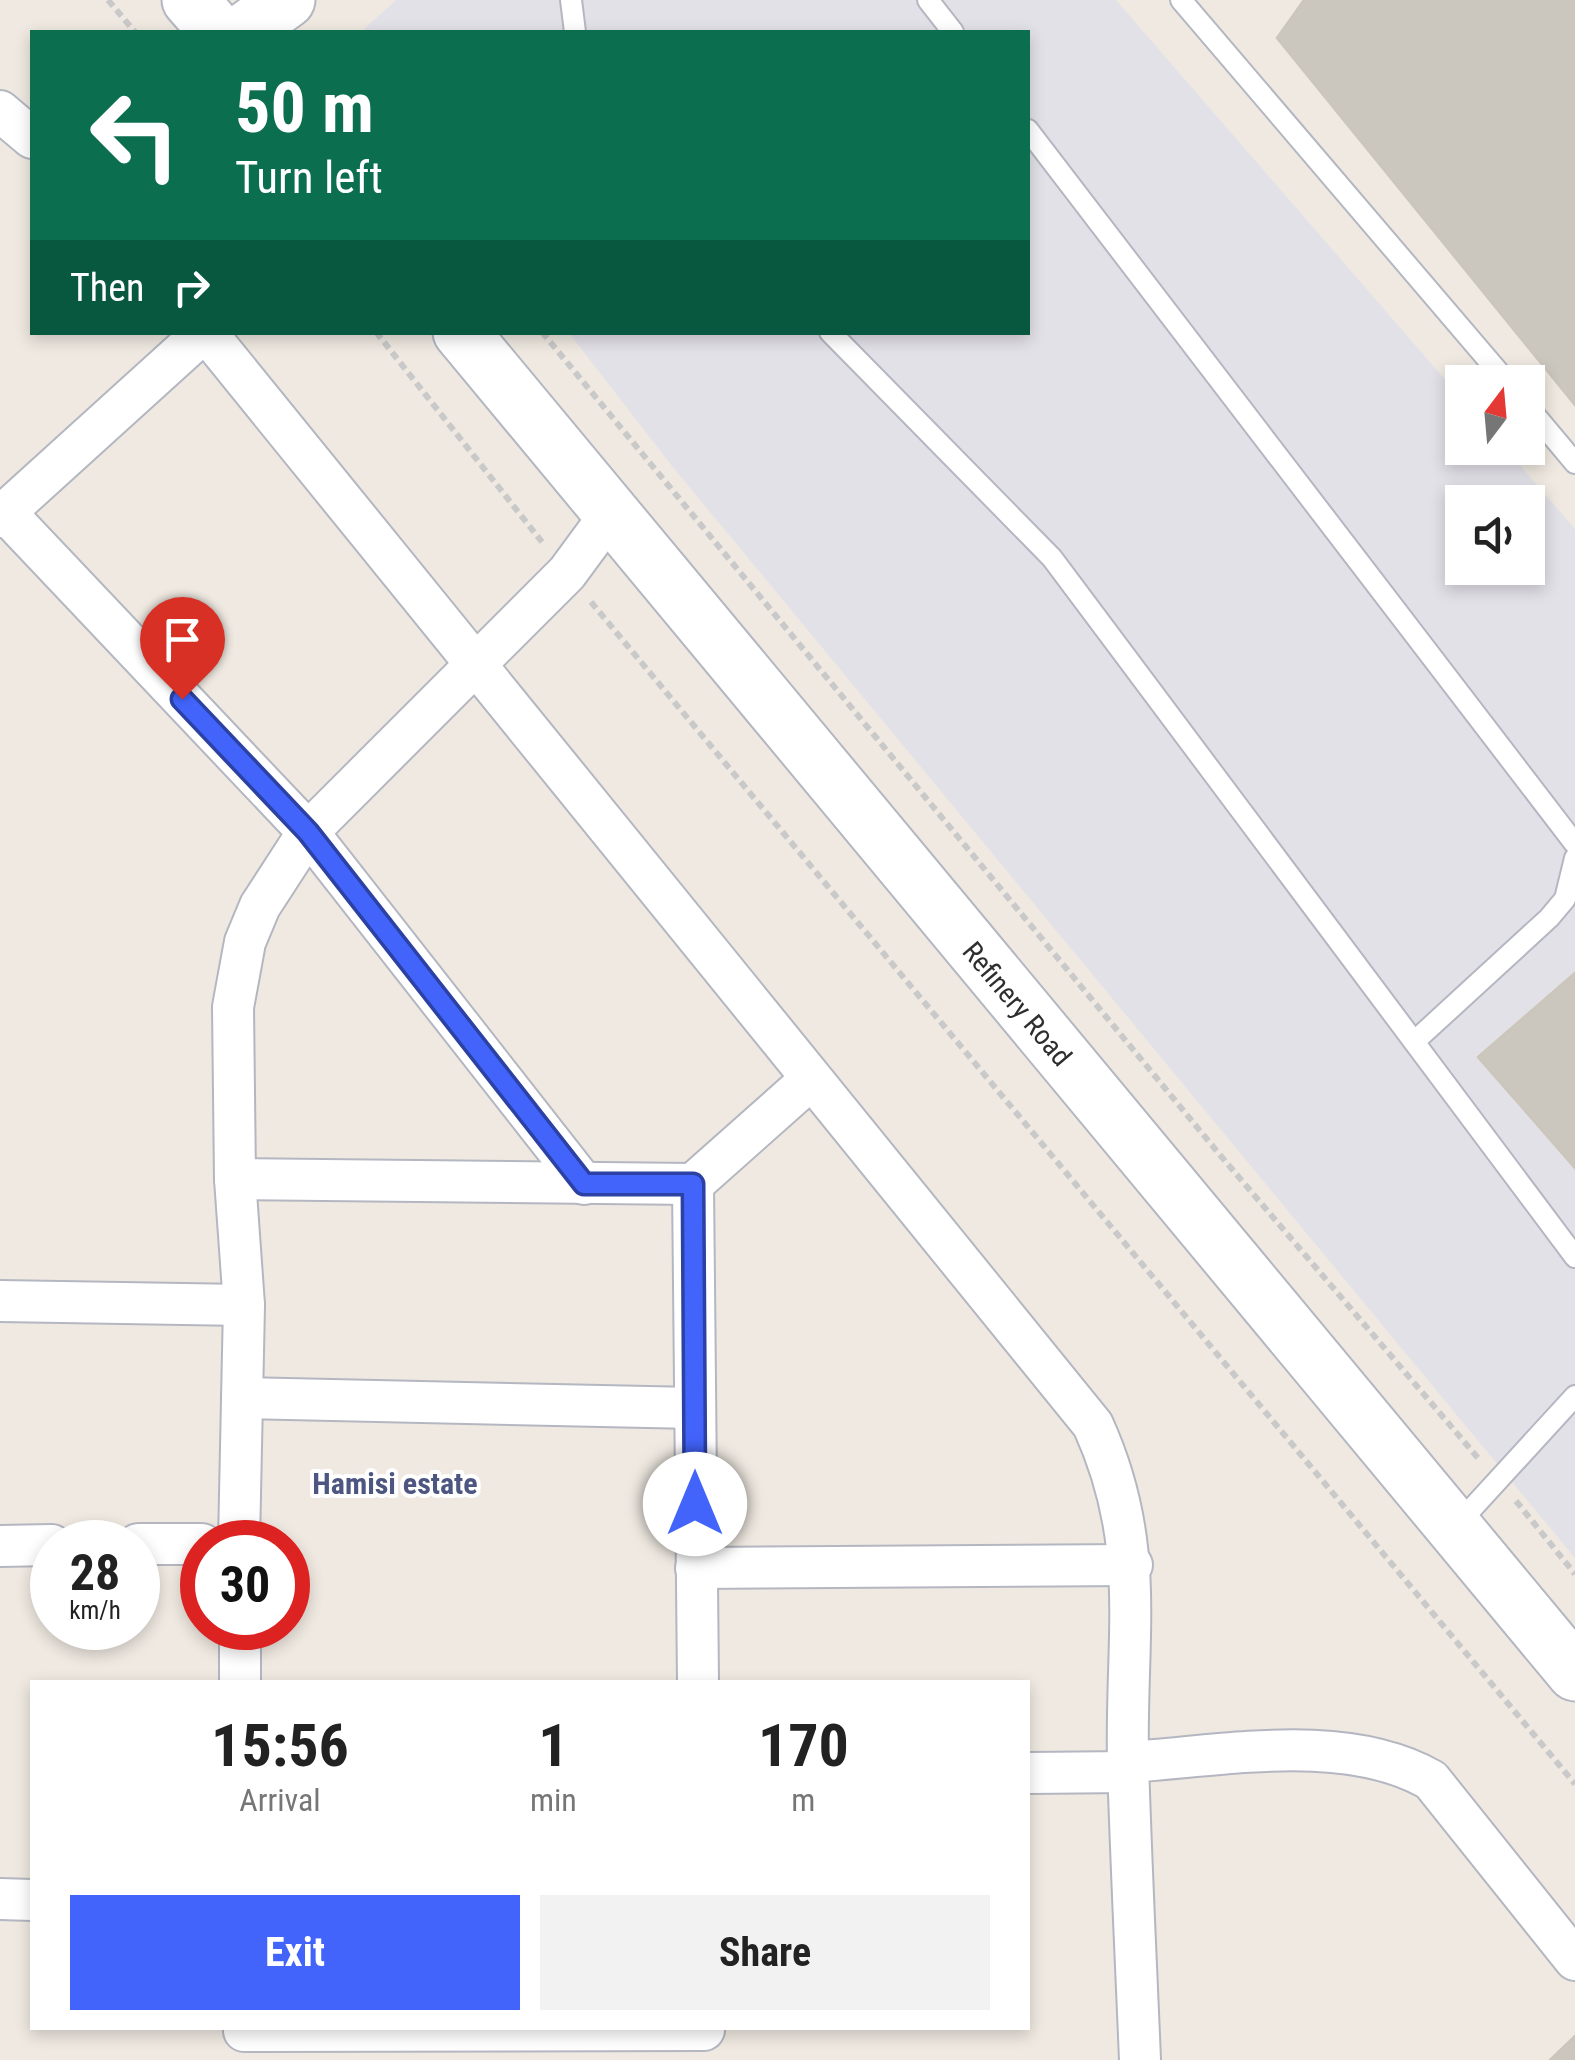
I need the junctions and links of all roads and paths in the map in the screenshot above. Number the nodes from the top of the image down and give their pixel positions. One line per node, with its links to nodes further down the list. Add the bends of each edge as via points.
1 (108, 0): 7 (path)
2 (190, 0): 8 (main road)
3 (287, 0): 9 (main road)
4 (571, 0): 10 (lane)
5 (928, 0): 11 (lane)
6 (1181, 0): 21 (lane)
7 (133, 30)
8 (216, 30)
9 (246, 30)
10 (575, 30)
11 (951, 30)
12 (0, 111): 14 (street)
13 (1030, 133): 29 (lane)
14 (30, 136)
15 (202, 335): 24 (street)
16 (207, 335): 27 (street)
17 (378, 335): 26 (path)
18 (463, 335): 25 (main road, Refinery Road)
19 (544, 335): 42 (path, via 1220,1155)
20 (833, 335): 31 (lane, via 1052,558)
21 (1492, 365)
22 (1545, 427): 23 (lane)
23 (1575, 463)
24 (2, 514): 28 (street)
25 (609, 516): 26 (street); 44 (main road, Refinery Road)
26 (567, 573): 27 (street); 56 (path)
27 (474, 662): 28 (street); 32 (street)
28 (308, 832): 33 (street, via 260,906 246,942 234,1007); 34 (street)
29 (1575, 844)
30 (1575, 858): 31 (lane, via 1565,899 1549,918)
31 (1415, 1041): 36 (lane)
32 (810, 1080): 35 (street); 47 (street, via 1093,1425 1119,1492)
33 (235, 1178): 34 (street); 38 (street)
34 (584, 1184): 35 (street)
35 (693, 1184): 41 (street)
36 (1575, 1256)
37 (0, 1301): 38 (street)
38 (244, 1305): 40 (street)
39 (1575, 1396): 42 (lane)
40 (242, 1398): 41 (street); 43 (street)
41 (694, 1408): 48 (street)
42 (1497, 1480): 44 (lane); 49 (path)
43 (239, 1520)
44 (1454, 1528): 51 (main road, Refinery Road)
45 (30, 1545): 46 (street)
46 (0, 1546)
47 (1132, 1565): 48 (street); 54 (street)
48 (696, 1568): 53 (street)
49 (1575, 1574)
50 (240, 1650): 52 (street)
51 (1575, 1673)
52 (240, 1680)
53 (698, 1680)
54 (1129, 1767): 55 (street); 59 (street, via 1337,1754 1406,1766 1431,1780); 62 (street)
55 (1030, 1774)
56 (1575, 1784)
57 (0, 1899): 58 (street)
58 (30, 1900)
59 (1575, 1960)
60 (704, 2039): 61 (street)
61 (244, 2040)
62 (1140, 2060)

